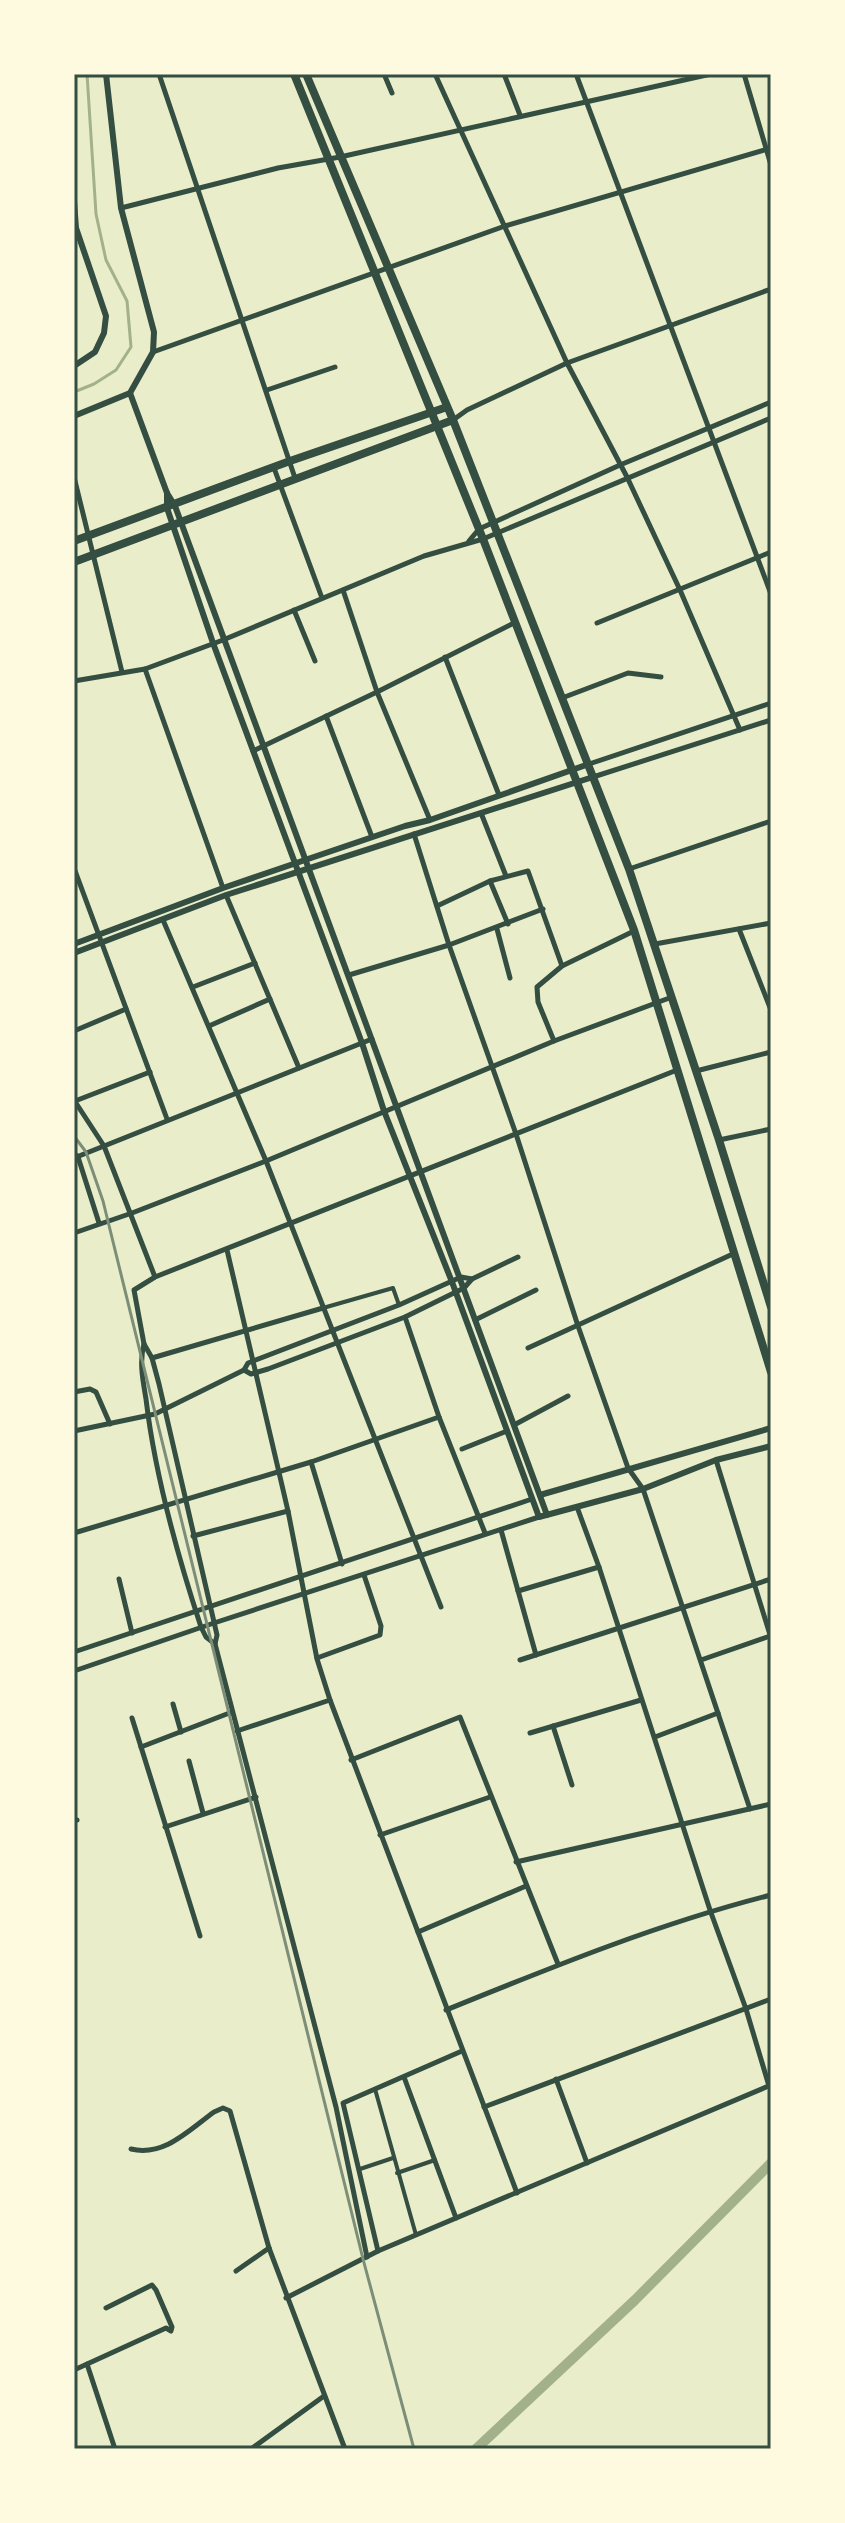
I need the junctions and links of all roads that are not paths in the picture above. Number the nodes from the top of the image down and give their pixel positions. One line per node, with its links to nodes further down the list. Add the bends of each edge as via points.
1 (106, 74): 22 (street)
2 (159, 74): 19 (street)
3 (294, 74): 17 (main road)
4 (306, 74): 16 (main road)
5 (384, 74): 11 (street)
6 (435, 74): 14 (street)
7 (504, 74): 13 (street)
8 (576, 74): 12 (street)
9 (711, 74): 12 (street)
10 (744, 74): 15 (street)
11 (392, 93)
12 (586, 102): 13 (street); 20 (street)
13 (520, 115): 14 (street)
14 (461, 130): 16 (street); 23 (street)
15 (768, 149): 18 (street); 20 (street)
16 (340, 157): 17 (street); 24 (main road)
17 (329, 158): 19 (street); 25 (main road)
18 (771, 165)
19 (199, 187): 22 (street); 27 (street)
20 (619, 193): 23 (street); 28 (street)
21 (74, 201): 31 (street, via 76,228 106,316 95,352)
22 (121, 208): 29 (street, via 154,332)
23 (505, 226): 24 (street); 30 (street)
24 (387, 270): 25 (street); 36 (main road)
25 (377, 273): 27 (street); 38 (main road)
26 (771, 289): 28 (street)
27 (243, 321): 29 (street); 33 (street)
28 (668, 324): 30 (street); 42 (street)
29 (153, 352): 34 (street)
30 (567, 363): 37 (street); 46 (street)
31 (74, 366)
32 (335, 367): 33 (street)
33 (267, 390): 45 (street)
34 (130, 393): 39 (street); 52 (street)
35 (771, 402): 42 (street)
36 (447, 407): 37 (street); 38 (main road); 41 (main road)
37 (467, 410): 41 (street)
38 (432, 413): 43 (main road); 45 (main road)
39 (74, 416)
40 (771, 418): 44 (street)
41 (453, 420): 43 (main road); 53 (main road)
42 (709, 426): 44 (street); 46 (street)
43 (437, 427): 50 (main road); 56 (main road)
44 (714, 440): 49 (street); 61 (street)
45 (290, 461): 47 (main road); 50 (street)
46 (620, 465): 49 (street); 53 (street)
47 (274, 467): 51 (street); 52 (main road)
48 (74, 477): 57 (street)
49 (627, 477): 55 (street); 64 (street)
50 (295, 478): 51 (main road)
51 (281, 485): 54 (main road); 66 (street)
52 (171, 507): 54 (street); 57 (main road)
53 (493, 523): 55 (main road); 56 (street)
54 (177, 524): 60 (main road); 70 (street); 71 (street)
55 (496, 533): 56 (street); 79 (main road)
56 (481, 534): 63 (street); 68 (main road)
57 (89, 535): 58 (main road); 60 (street)
58 (74, 541)
59 (771, 552): 61 (street)
60 (93, 555): 62 (main road); 75 (street)
61 (757, 557): 64 (street); 65 (street)
62 (74, 562)
63 (343, 590): 66 (street); 78 (street)
64 (680, 590): 69 (street); 81 (street)
65 (771, 594)
66 (322, 598): 67 (street)
67 (294, 610): 70 (street); 73 (street)
68 (514, 623): 72 (street); 88 (main road)
69 (597, 623)
70 (223, 640): 71 (street); 85 (street)
71 (213, 643): 74 (street); 86 (street)
72 (445, 657): 78 (street); 91 (street)
73 (315, 661)
74 (145, 669): 75 (street); 105 (street)
75 (122, 672): 77 (street)
76 (661, 677): 79 (street, via 628,673)
77 (74, 681)
78 (377, 692): 82 (street); 93 (street)
79 (562, 698): 87 (main road)
80 (771, 703): 81 (street)
81 (734, 715): 84 (street); 87 (street)
82 (326, 716): 85 (street); 96 (street)
83 (771, 720): 84 (street)
84 (740, 730): 89 (street)
85 (263, 749): 86 (street); 97 (street)
86 (253, 751): 98 (street)
87 (589, 764): 88 (street); 89 (main road)
88 (574, 769): 90 (main road); 91 (street)
89 (593, 777): 90 (street); 101 (main road)
90 (578, 783): 92 (street); 113 (main road)
91 (499, 795): 93 (street)
92 (481, 813): 95 (street); 103 (street)
93 (430, 820): 96 (street)
94 (771, 821): 101 (street)
95 (414, 834): 99 (street); 106 (street)
96 (372, 837): 97 (street)
97 (306, 859): 98 (street); 99 (street)
98 (294, 863): 102 (street); 105 (street)
99 (309, 867): 102 (street); 121 (street)
100 (74, 868): 114 (street)
101 (629, 869): 116 (main road)
102 (298, 871): 105 (street); 133 (street)
103 (506, 876): 104 (street); 107 (street, via 528,871)
104 (490, 881): 106 (street); 110 (street)
105 (224, 892): 108 (street); 114 (street); 119 (street)
106 (437, 906): 117 (street)
107 (543, 909): 110 (street); 120 (street)
108 (163, 920): 114 (street); 123 (street)
109 (771, 923): 112 (street)
110 (508, 924): 111 (street)
111 (497, 929): 117 (street); 122 (street)
112 (739, 929): 116 (street); 128 (street)
113 (634, 930): 120 (street); 126 (main road)
114 (100, 940): 115 (street); 118 (street); 127 (street)
115 (74, 944)
116 (654, 944): 124 (main road)
117 (449, 945): 121 (street); 135 (street)
118 (74, 953)
119 (255, 963): 123 (street); 125 (street)
120 (562, 966): 132 (street, via 543,980 536,994)
121 (349, 975): 131 (street)
122 (510, 978)
123 (193, 987): 129 (street)
124 (672, 997): 126 (street); 138 (main road)
125 (270, 999): 129 (street); 136 (street)
126 (658, 1002): 132 (street); 137 (main road)
127 (126, 1009): 130 (street); 139 (street)
128 (771, 1010)
129 (209, 1026): 141 (street)
130 (74, 1031)
131 (372, 1039): 133 (street); 143 (street)
132 (554, 1041): 135 (street)
133 (362, 1043): 136 (street); 144 (street)
134 (771, 1052): 138 (street)
135 (491, 1066): 143 (street); 147 (street)
136 (299, 1068): 141 (street)
137 (678, 1069): 147 (street); 159 (main road)
138 (696, 1071): 148 (main road)
139 (150, 1072): 142 (street); 145 (street)
140 (74, 1092): 142 (street)
141 (236, 1092): 145 (street); 151 (street)
142 (75, 1100): 149 (street)
143 (398, 1105): 144 (street); 152 (street)
144 (384, 1111): 151 (street); 153 (street)
145 (167, 1119): 149 (street)
146 (771, 1129): 148 (street)
147 (516, 1134): 152 (street); 173 (street)
148 (719, 1140): 169 (main road)
149 (104, 1146): 150 (street); 154 (street)
150 (75, 1156): 155 (street)
151 (266, 1161): 154 (street); 156 (street)
152 (419, 1172): 153 (street); 162 (street)
153 (409, 1175): 156 (street); 164 (street)
154 (132, 1213): 155 (street); 161 (street)
155 (99, 1223): 157 (street)
156 (290, 1223): 158 (street); 170 (street)
157 (74, 1233)
158 (227, 1250): 161 (street); 174 (street)
159 (736, 1252): 173 (street); 183 (main road)
160 (518, 1257): 163 (street)
161 (155, 1277): 177 (street, via 134,1290)
162 (461, 1277): 163 (street); 164 (street); 165 (street)
163 (472, 1279): 165 (street)
164 (452, 1282): 167 (street); 168 (street)
165 (464, 1288): 167 (street); 172 (street)
166 (536, 1290): 172 (street)
167 (455, 1293): 171 (street); 193 (street)
168 (399, 1305): 170 (street, via 393,1288); 175 (street)
169 (771, 1307)
170 (323, 1308): 174 (street); 175 (street)
171 (405, 1317): 176 (street); 188 (street)
172 (475, 1320): 190 (street)
173 (578, 1326): 178 (street); 199 (street)
174 (247, 1330): 179 (street); 180 (street)
175 (332, 1331): 176 (street); 180 (street)
176 (337, 1342): 182 (street); 194 (street)
177 (144, 1344): 179 (street); 187 (street, via 141,1363)
178 (528, 1348)
179 (152, 1358): 186 (street)
180 (253, 1361): 181 (street); 182 (street)
181 (244, 1370): 182 (street); 186 (street)
182 (256, 1372): 200 (street)
183 (771, 1372)
184 (74, 1392): 189 (street, via 96,1392)
185 (568, 1396): 190 (street)
186 (165, 1408): 187 (street); 203 (street)
187 (148, 1417): 189 (street); 205 (street)
188 (439, 1417): 194 (street); 209 (street)
189 (110, 1424): 192 (street)
190 (514, 1425): 202 (street)
191 (771, 1428): 199 (street)
192 (74, 1431)
193 (507, 1431): 196 (street); 204 (street)
194 (375, 1440): 198 (street); 214 (street)
195 (771, 1446): 197 (street)
196 (462, 1449)
197 (716, 1460): 201 (street); 222 (street)
198 (311, 1462): 200 (street); 216 (street)
199 (628, 1468): 201 (street); 202 (street)
200 (278, 1470): 203 (street); 207 (street)
201 (643, 1489): 206 (street); 227 (street)
202 (541, 1495): 204 (street); 208 (street)
203 (184, 1498): 205 (street); 213 (street)
204 (532, 1499): 208 (street); 209 (street)
205 (166, 1503): 211 (street); 228 (street)
206 (577, 1507): 208 (street); 217 (street)
207 (288, 1511): 213 (street); 219 (street)
208 (543, 1516): 210 (street)
209 (479, 1517): 212 (street); 214 (street)
210 (501, 1530): 212 (street); 223 (street)
211 (74, 1533)
212 (485, 1533): 215 (street)
213 (193, 1536): 225 (street)
214 (414, 1539): 215 (street); 216 (street)
215 (421, 1554): 218 (street); 226 (street)
216 (342, 1564): 219 (street)
217 (599, 1567): 223 (street); 231 (street)
218 (364, 1575): 224 (street); 237 (street, via 380,1635)
219 (301, 1577): 224 (street); 225 (street)
220 (119, 1579): 232 (street)
221 (771, 1579): 222 (street)
222 (753, 1585): 227 (street); 233 (street)
223 (518, 1591): 236 (street)
224 (304, 1593): 229 (street); 237 (street)
225 (210, 1606): 228 (street); 229 (street)
226 (441, 1607)
227 (684, 1607): 231 (street); 239 (street)
228 (195, 1610): 230 (street); 232 (street)
229 (214, 1623): 230 (street); 234 (street)
230 (201, 1627): 234 (street); 240 (street)
231 (618, 1629): 236 (street); 242 (street)
232 (132, 1633): 235 (street)
233 (771, 1637): 239 (street)
234 (215, 1644): 244 (street)
235 (74, 1652)
236 (536, 1655): 238 (street)
237 (317, 1659): 241 (street)
238 (520, 1660)
239 (701, 1660): 245 (street)
240 (74, 1671)
241 (330, 1700): 248 (street); 253 (street)
242 (641, 1700): 247 (street); 251 (street)
243 (173, 1704): 249 (street)
244 (232, 1712): 248 (street); 249 (street)
245 (718, 1713): 251 (street); 259 (street)
246 (132, 1718): 252 (street)
247 (553, 1726): 250 (street); 255 (street)
248 (237, 1731): 256 (street)
249 (181, 1732): 252 (street)
250 (530, 1733)
251 (655, 1737): 261 (street)
252 (141, 1747): 262 (street)
253 (351, 1760): 257 (street, via 460,1717); 263 (street)
254 (189, 1761): 260 (street)
255 (572, 1785)
256 (256, 1797): 260 (street); 291 (street, via 336,2107)
257 (490, 1797): 263 (street); 264 (street)
258 (771, 1804): 259 (street)
259 (750, 1809): 261 (street)
260 (203, 1813): 262 (street)
261 (683, 1825): 264 (street); 267 (street)
262 (165, 1827): 269 (street)
263 (380, 1835): 268 (street)
264 (516, 1862): 265 (street)
265 (526, 1886): 268 (street); 270 (street)
266 (771, 1895): 267 (street)
267 (710, 1910): 270 (street); 272 (street)
268 (418, 1932): 273 (street)
269 (200, 1936)
270 (558, 1964): 273 (street)
271 (771, 1999): 272 (street)
272 (746, 2009): 276 (street); 277 (street)
273 (446, 2010): 274 (street)
274 (462, 2051): 275 (street); 279 (street)
275 (404, 2077): 278 (street); 282 (street)
276 (556, 2079): 279 (street); 283 (street)
277 (770, 2086): 283 (street)
278 (375, 2089): 281 (street); 284 (street, via 343,2103)
279 (484, 2107): 286 (street)
280 (131, 2149): 289 (street, via 161,2149 214,2112 230,2111)
281 (393, 2158): 284 (street); 285 (street)
282 (435, 2160): 285 (street); 287 (street)
283 (587, 2163): 286 (street)
284 (360, 2169): 290 (street)
285 (397, 2173): 288 (street)
286 (517, 2193): 287 (street)
287 (456, 2218): 288 (street)
288 (416, 2235): 290 (street)
289 (269, 2248): 292 (street); 293 (street)
290 (378, 2251): 291 (street)
291 (367, 2257): 293 (street)
292 (236, 2271)
293 (286, 2298): 297 (street)
294 (106, 2308): 295 (street, via 154,2286 171,2331 166,2328)
295 (87, 2364): 296 (street); 298 (street)
296 (74, 2370)
297 (324, 2396): 299 (street); 300 (street)
298 (115, 2449)
299 (251, 2449)
300 (345, 2449)

